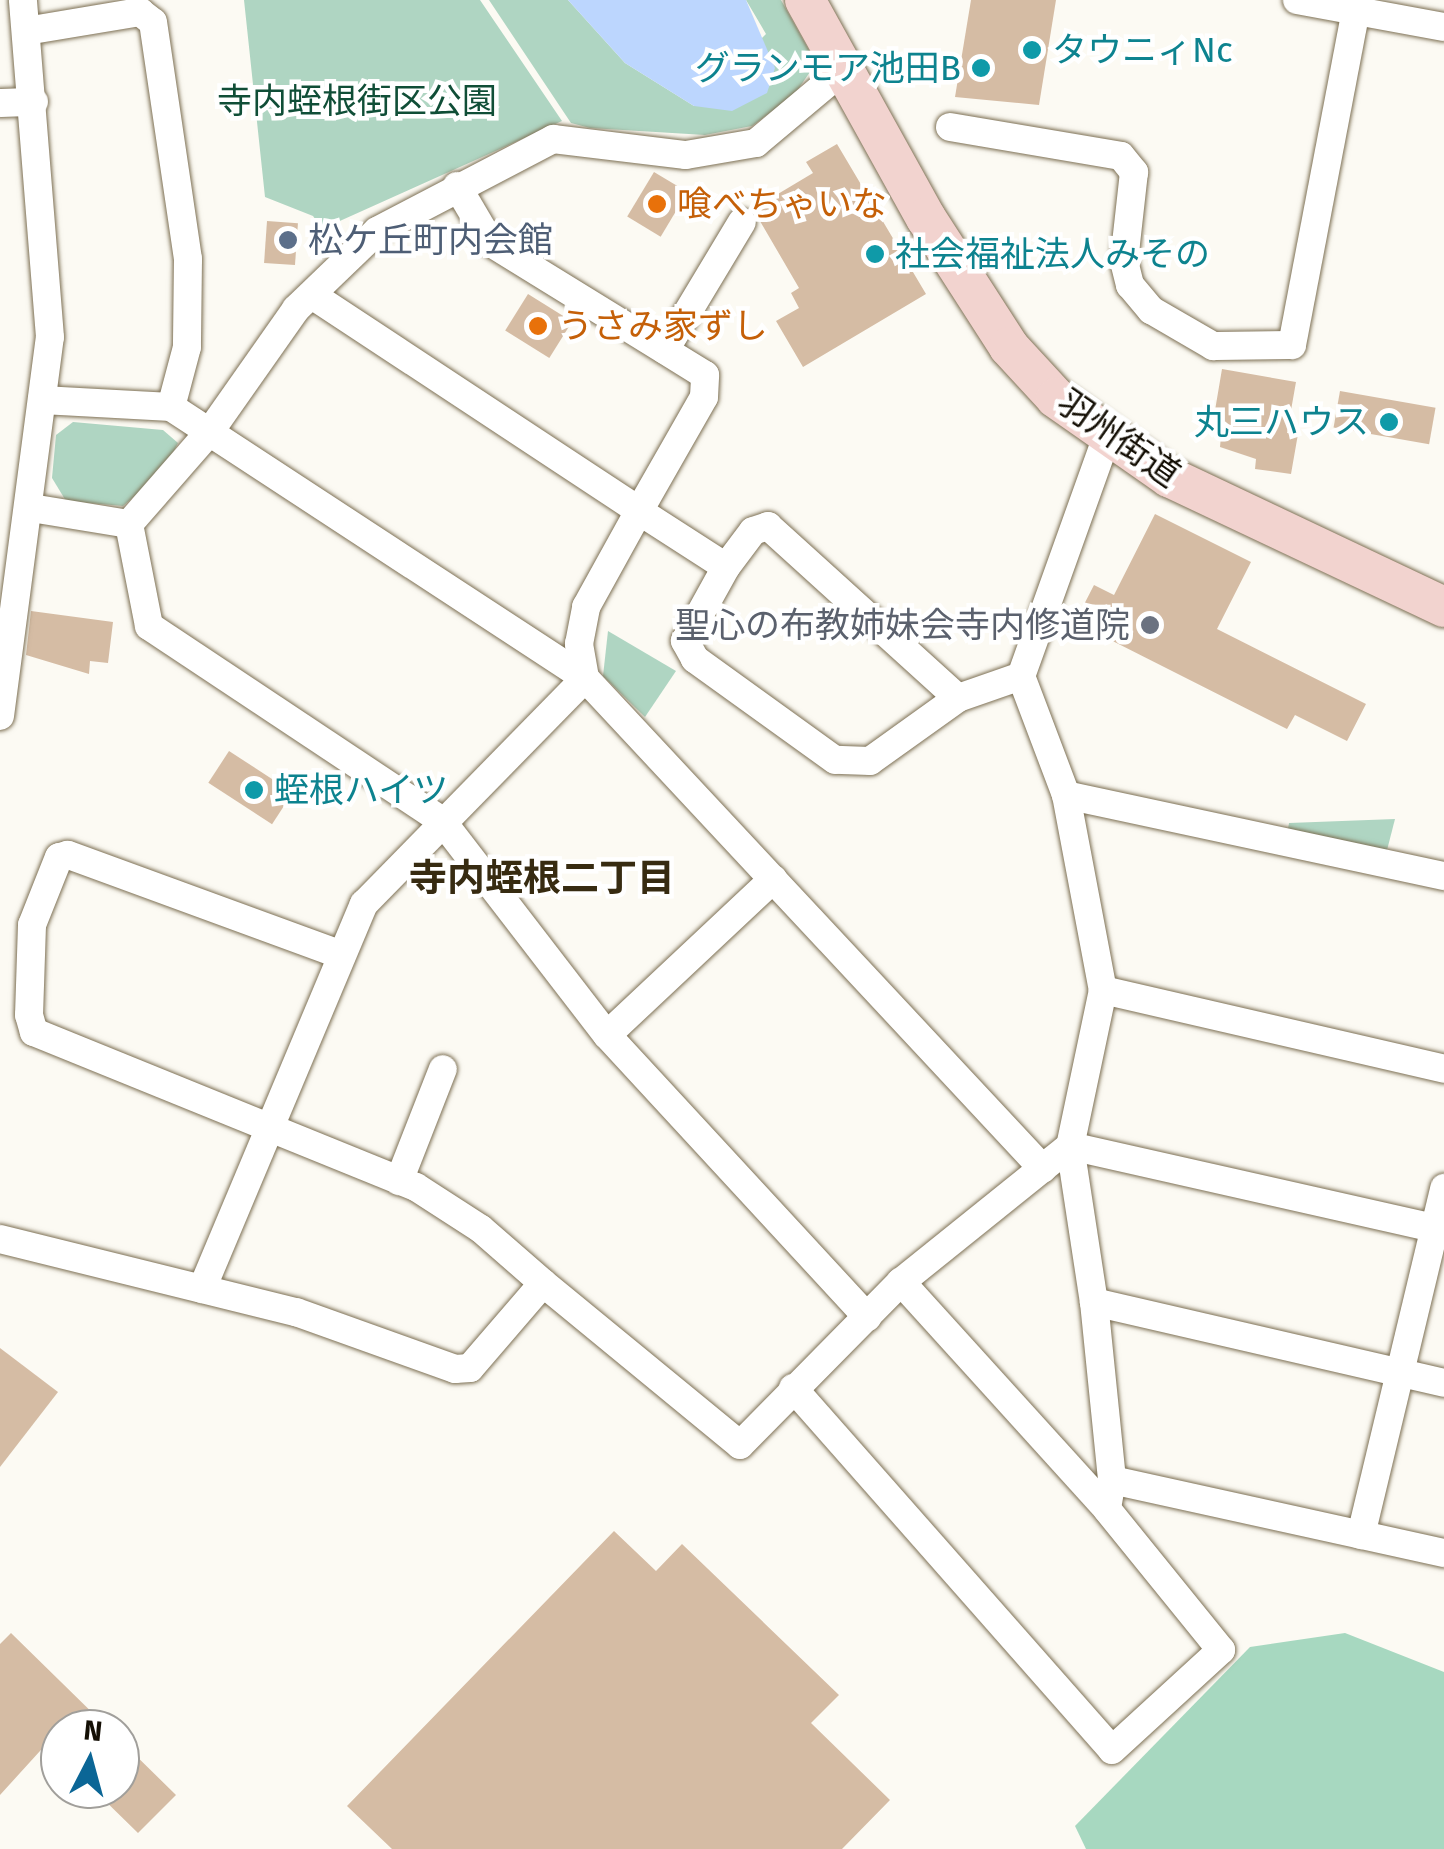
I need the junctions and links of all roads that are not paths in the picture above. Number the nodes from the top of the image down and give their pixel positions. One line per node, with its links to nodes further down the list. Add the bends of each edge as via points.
1 (23, 0): 6 (street)
2 (805, 0): 7 (street, 羽州街道)
3 (1297, 0): 4 (street)
4 (1351, 6): 5 (street); 10 (street, via 1292,345 1213,346 1151,310 1130,286 1124,260 1134,172 1121,156)
5 (1444, 27)
6 (26, 30): 8 (street); 16 (street, via 140,12 153,22 188,259 187,347)
7 (844, 70): 11 (street, via 756,143 686,155 553,139); 18 (street, 羽州街道, via 1008,347)
8 (34, 102): 9 (street); 15 (street, via 50,336)
9 (0, 104)
10 (950, 127)
11 (457, 186): 13 (street, via 376,232); 14 (street, via 490,242)
12 (742, 222): 14 (street)
13 (312, 295): 17 (street); 20 (street)
14 (665, 350): 20 (street, via 705,375 704,397)
15 (42, 400): 16 (street); 19 (street)
16 (171, 408): 17 (street)
17 (211, 430): 21 (street); 26 (street)
18 (1106, 438): 23 (street, 羽州街道, via 1200,492); 25 (street)
19 (31, 508): 21 (street); 24 (street)
20 (639, 512): 22 (street); 26 (street, via 586,607 580,644)
21 (129, 524): 30 (street, via 149,626)
22 (726, 566): 27 (street, via 753,532 768,526); 27 (street, via 684,641 695,659 834,760 870,760)
23 (1444, 607)
24 (5, 667): 28 (street)
25 (1021, 676): 27 (street); 29 (street)
26 (585, 678): 30 (street); 32 (street)
27 (958, 698)
28 (0, 716)
29 (1066, 795): 31 (street); 34 (street)
30 (442, 821): 33 (street, via 384,876); 35 (street)
31 (1444, 876)
32 (773, 879): 35 (street); 40 (street)
33 (339, 954): 38 (street); 38 (street, via 59,857 32,924 34,1032)
34 (1103, 990): 37 (street); 39 (street)
35 (607, 1036): 49 (street)
36 (444, 1069): 41 (street)
37 (1444, 1069)
38 (267, 1131): 41 (street); 47 (street)
39 (1070, 1146): 40 (street); 43 (street); 48 (street)
40 (1044, 1169): 45 (street)
41 (399, 1181): 46 (street, via 481,1229)
42 (1444, 1188): 43 (street)
43 (1439, 1229): 50 (street)
44 (0, 1238): 47 (street)
45 (901, 1282): 49 (street); 54 (street)
46 (543, 1283): 47 (street, via 470,1368 455,1369 296,1312); 52 (street, via 740,1445)
47 (202, 1289)
48 (1094, 1302): 50 (street); 53 (street)
49 (867, 1317): 52 (street)
50 (1398, 1373): 51 (street); 55 (street)
51 (1444, 1383)
52 (793, 1388): 54 (street, via 1112,1750 1221,1650)
53 (1112, 1480): 54 (street); 55 (street)
54 (1107, 1510)
55 (1361, 1535): 56 (street)
56 (1444, 1553)

